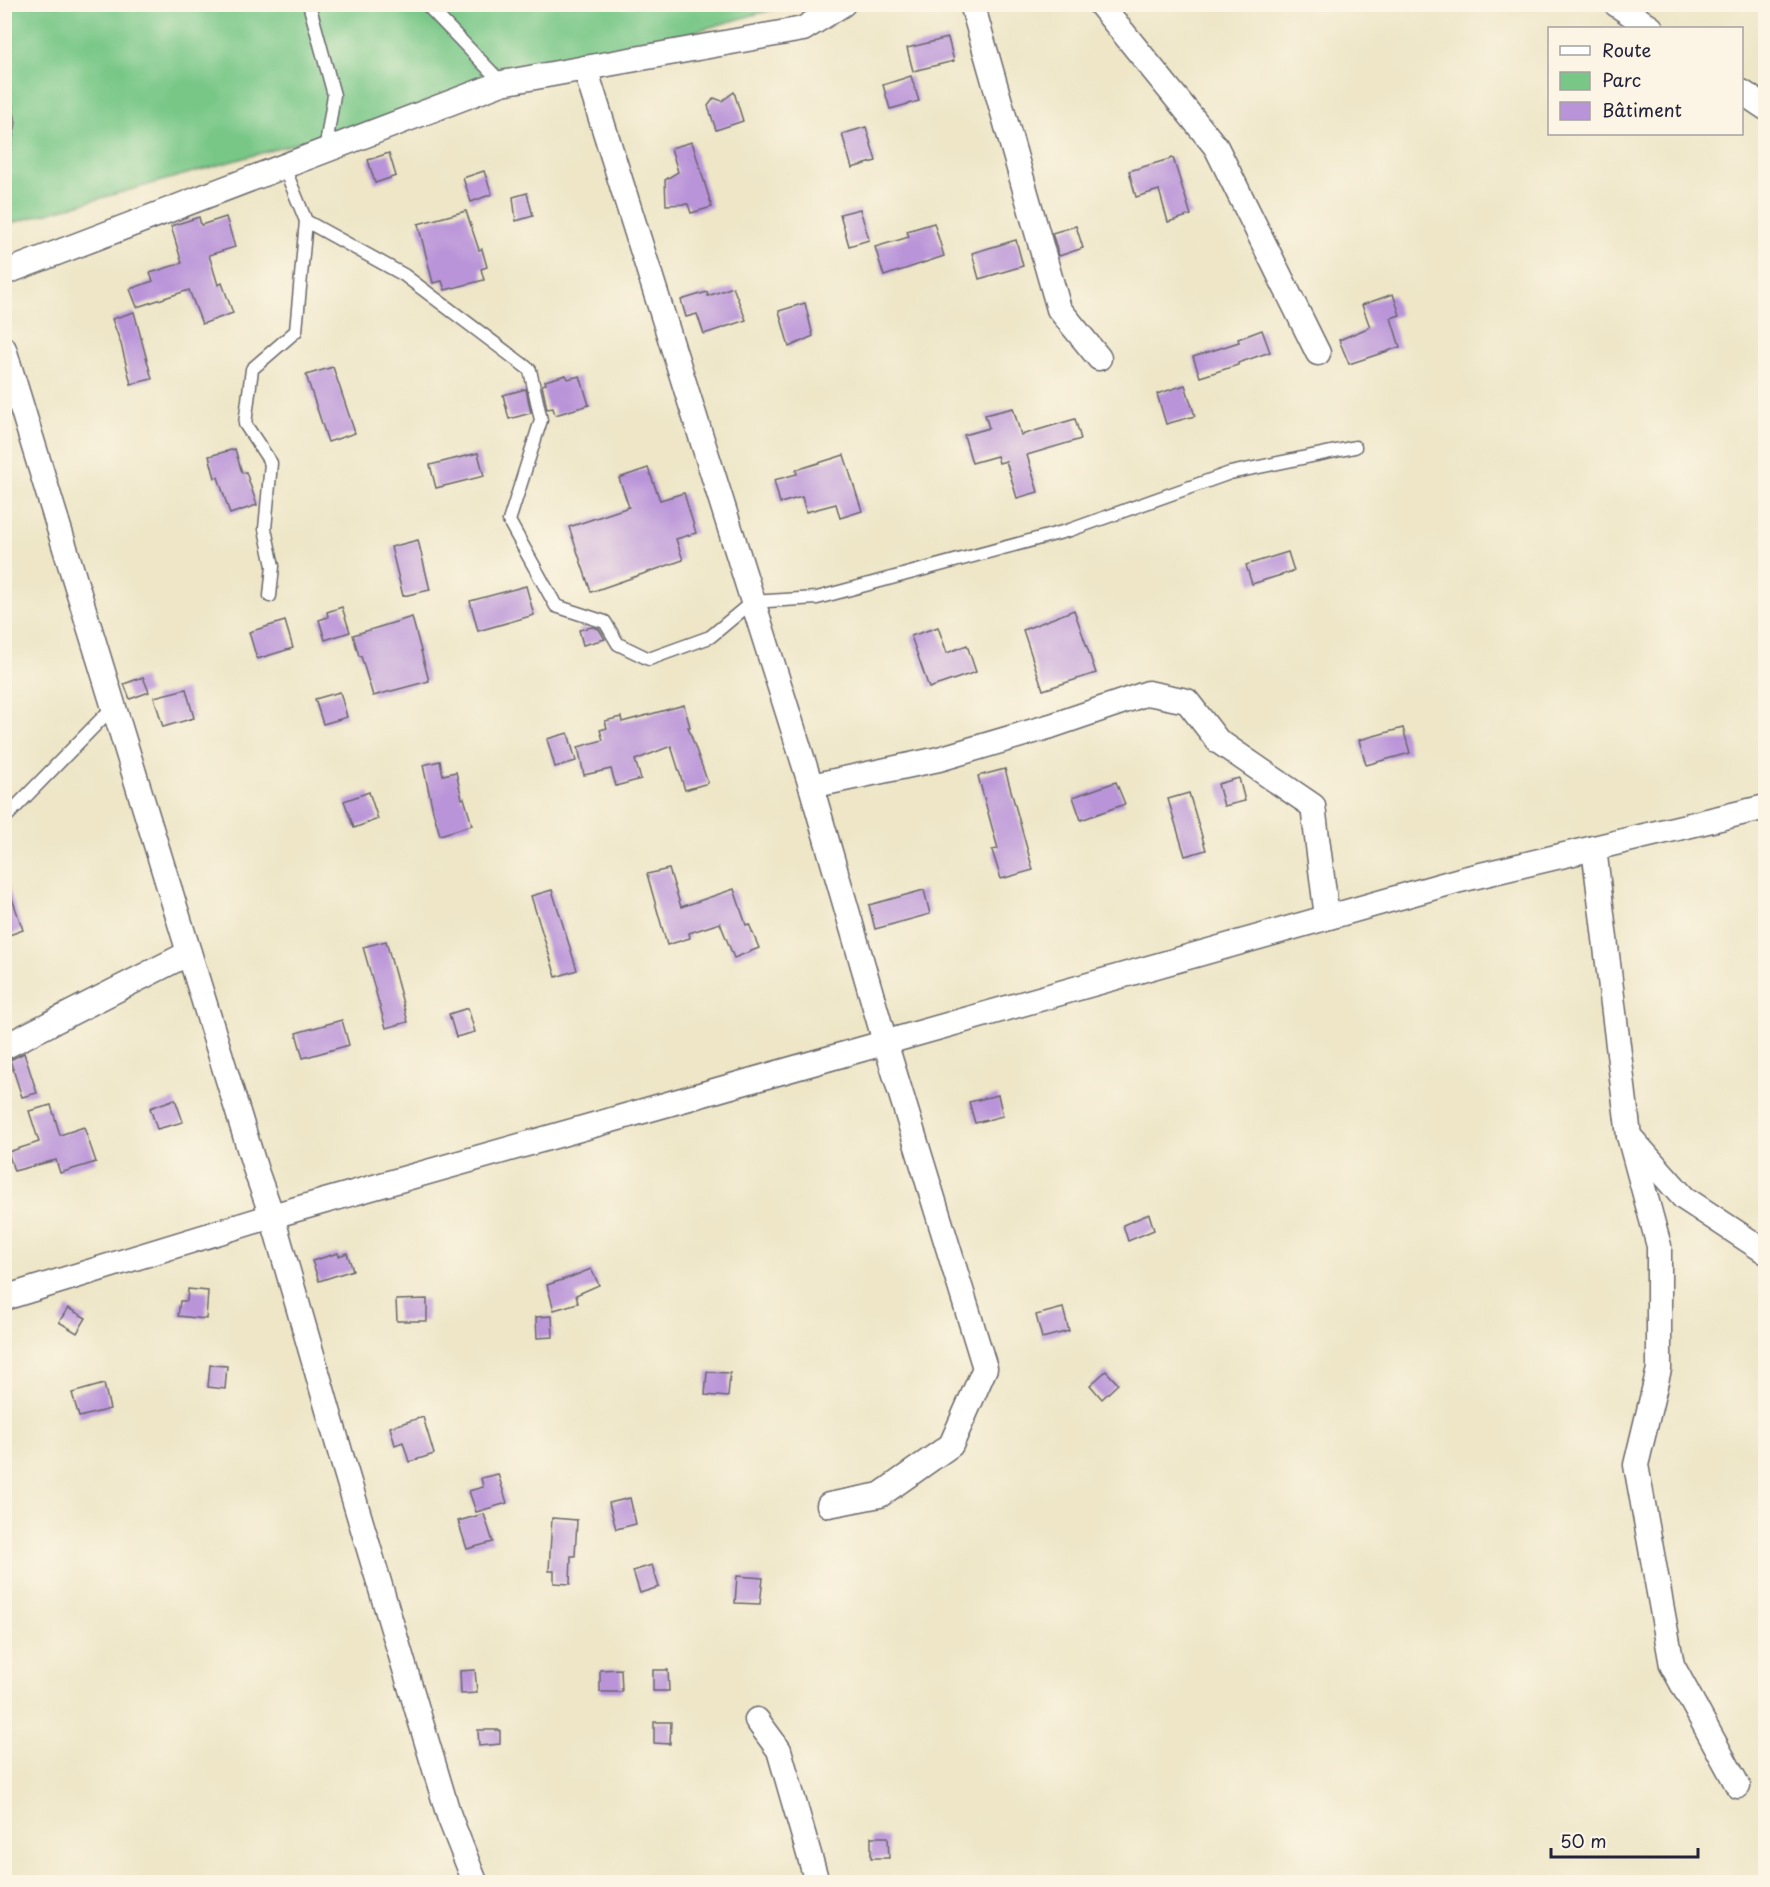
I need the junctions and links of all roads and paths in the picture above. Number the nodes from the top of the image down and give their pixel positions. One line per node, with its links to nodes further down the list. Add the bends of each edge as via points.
1 (309, 4): 14 (lane, via 334,95)
2 (426, 4): 9 (lane)
3 (843, 4): 8 (street, via 803,28)
4 (972, 4): 20 (street, via 1059,309)
5 (1100, 4): 19 (street, via 1216,147)
6 (1616, 4): 7 (street)
7 (1650, 27)
8 (585, 68): 9 (street); 23 (street)
9 (502, 83): 14 (street)
10 (1743, 93): 12 (street)
11 (4, 94): 13 (lane, via 9,123)
12 (1766, 108)
13 (4, 150)
14 (325, 151): 15 (street)
15 (284, 166): 16 (lane); 17 (street)
16 (306, 221): 22 (lane, via 296,331 252,369 245,424 271,463 265,529 273,566); 23 (lane, via 404,275 530,370 541,420 509,521 556,606 605,622 618,644 649,659 710,637)
17 (4, 273)
18 (4, 349): 24 (street)
19 (1318, 353)
20 (1099, 358)
21 (1355, 447): 23 (lane, via 1230,473 1070,530 817,598)
22 (270, 596)
23 (752, 602): 25 (street)
24 (114, 706): 27 (lane); 30 (street)
25 (811, 786): 29 (street, via 939,759 1148,693 1187,701 1218,741 1312,806); 31 (street)
26 (1766, 807): 28 (street)
27 (4, 819)
28 (1594, 848): 29 (street); 33 (street)
29 (1327, 917): 31 (street)
30 (189, 953): 32 (street); 34 (street)
31 (885, 1042): 34 (street); 37 (street, via 985,1368 951,1445 880,1495)
32 (4, 1047)
33 (1629, 1136): 35 (street, via 1684,1198); 39 (street, via 1659,1246 1659,1369 1635,1465 1672,1665)
34 (272, 1216): 36 (street); 40 (street, via 446,1804)
35 (1766, 1252)
36 (4, 1298)
37 (830, 1505)
38 (757, 1720): 41 (street, via 779,1750)
39 (1738, 1786)
40 (475, 1882)
41 (817, 1882)

